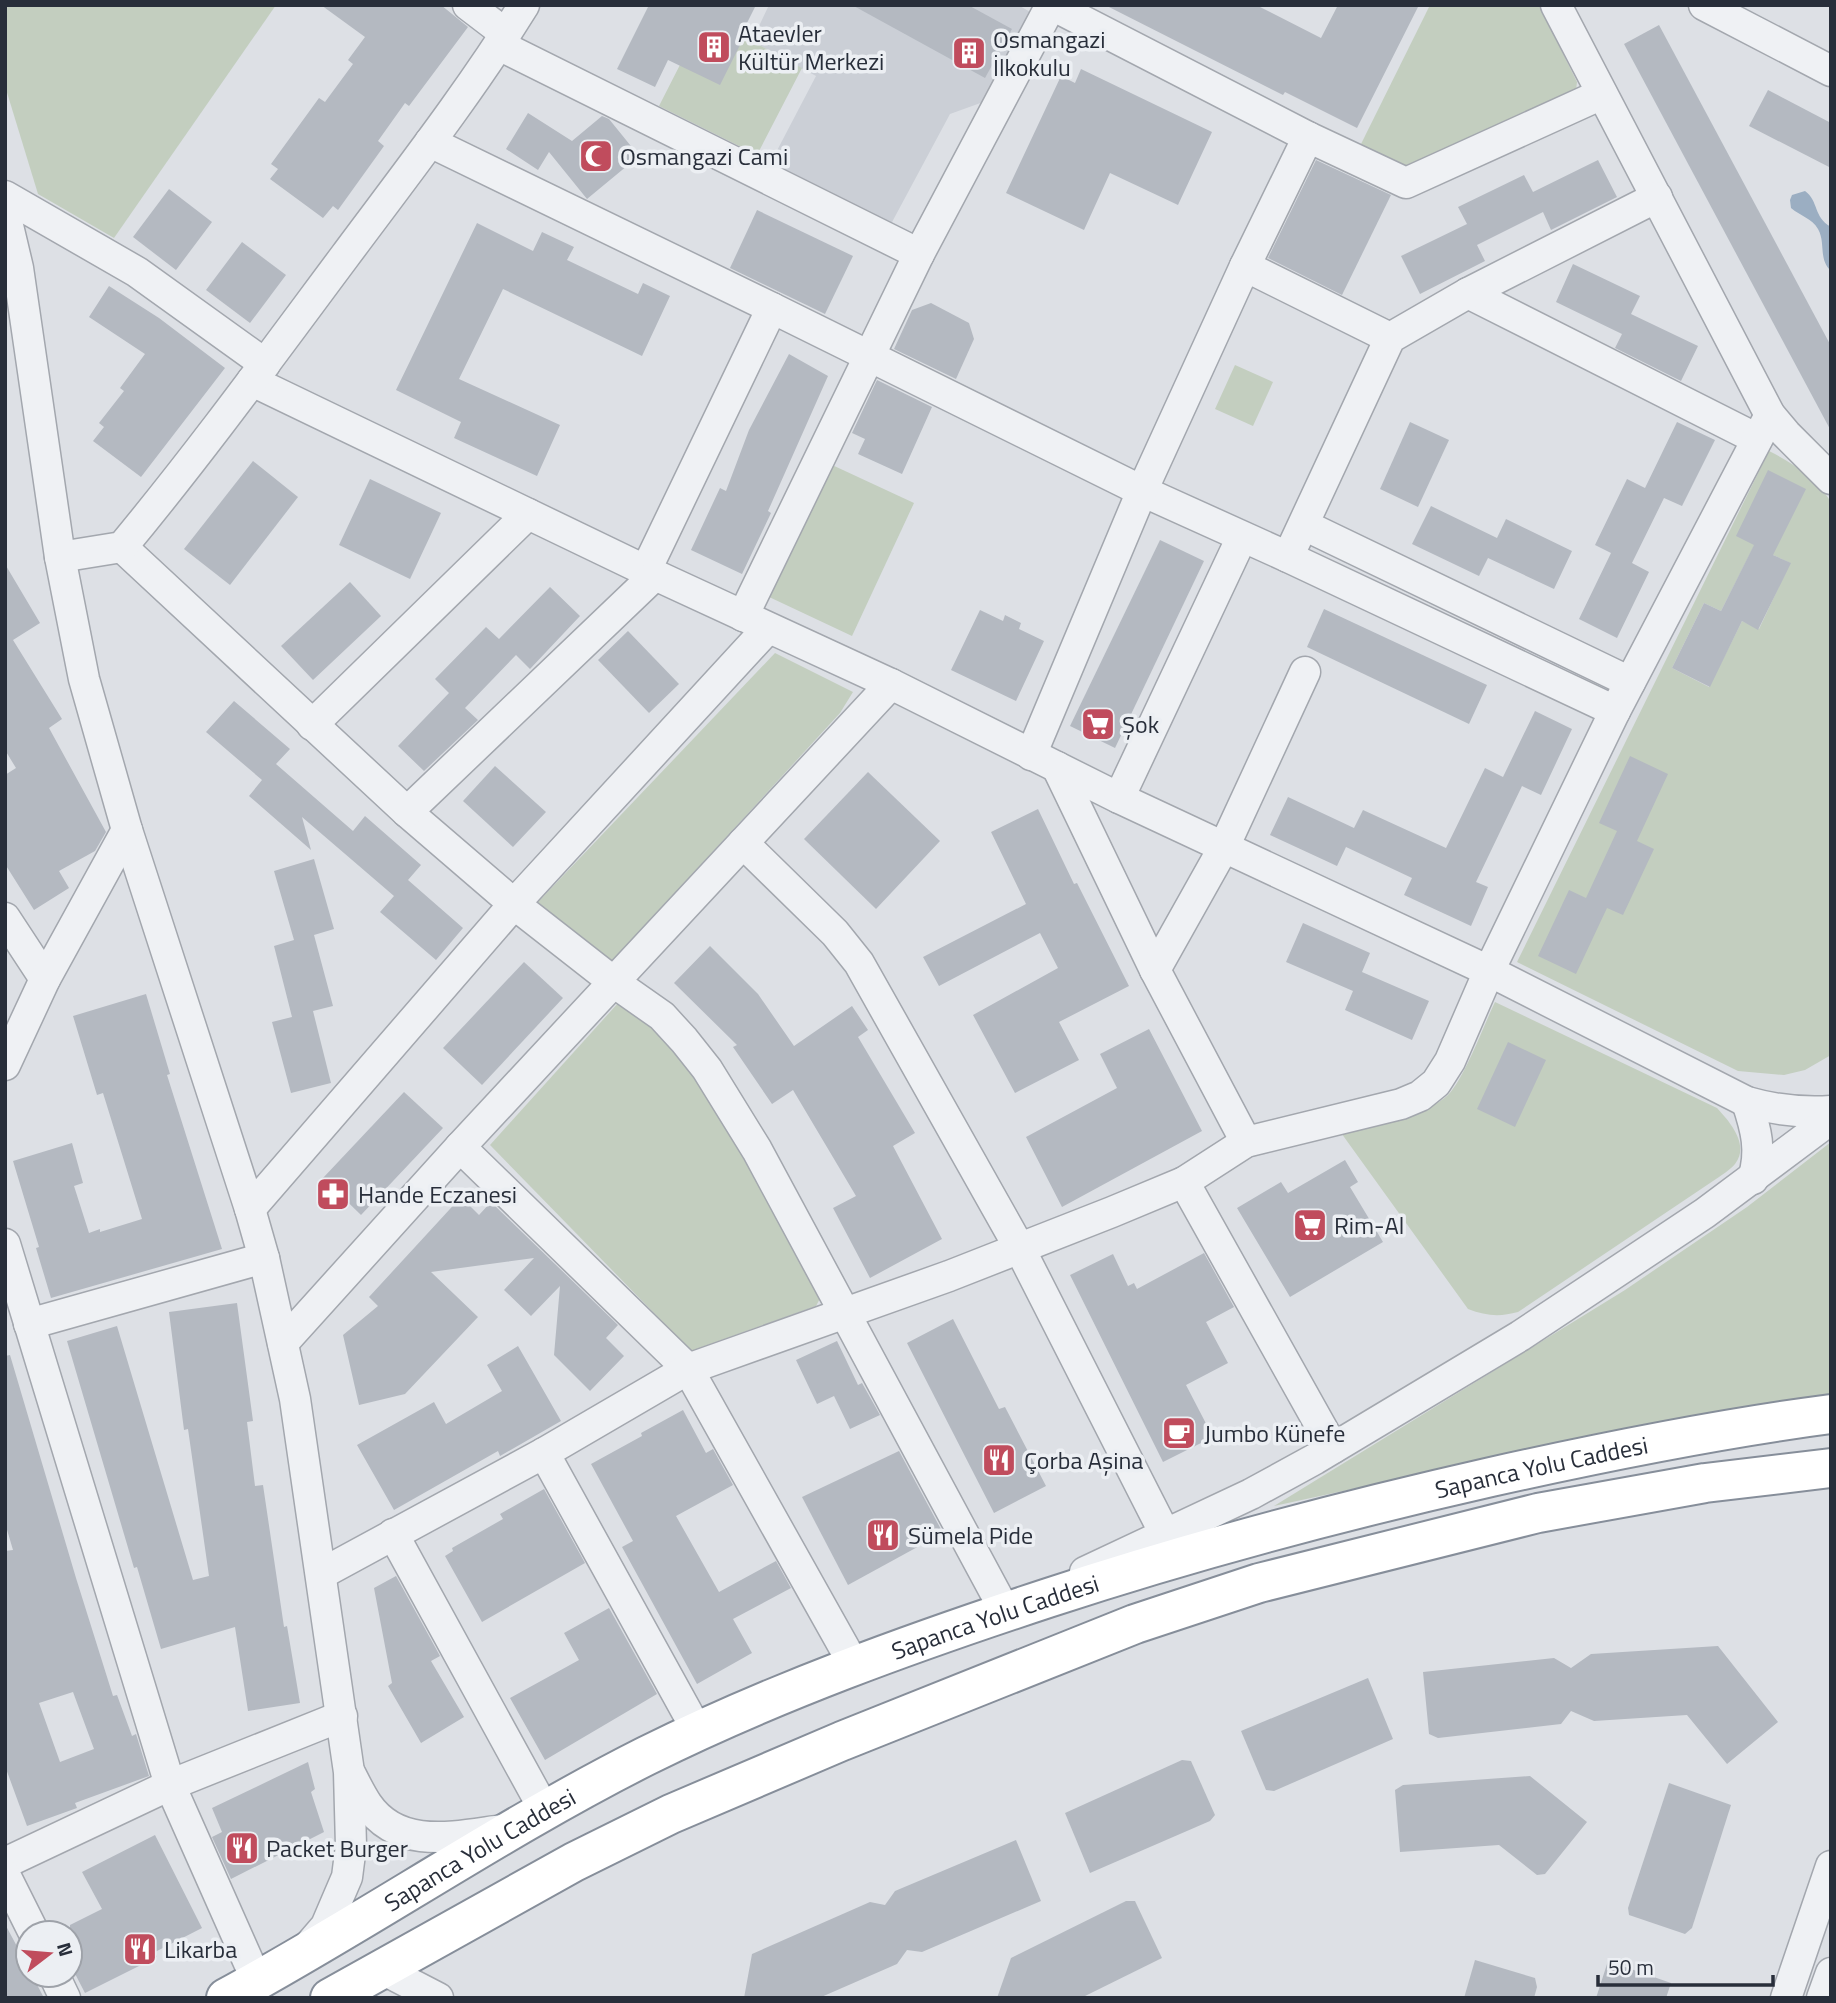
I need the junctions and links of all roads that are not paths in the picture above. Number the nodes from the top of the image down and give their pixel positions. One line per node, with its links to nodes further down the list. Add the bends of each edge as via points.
1 (468, 5): 6 (street)
2 (524, 5): 6 (street)
3 (1051, 5): 9 (street); 14 (street)
4 (1556, 5): 8 (street)
5 (1704, 5): 7 (street)
6 (502, 39): 10 (street); 14 (street)
7 (1831, 71)
8 (1602, 94): 9 (street, via 1406,183); 12 (street)
9 (1308, 137): 15 (street)
10 (430, 142): 17 (street); 20 (street)
11 (5, 196): 20 (street, via 137,272)
12 (1657, 197): 16 (street); 21 (street)
13 (5, 213): 28 (street, via 18,268)
14 (919, 254): 19 (street)
15 (1245, 266): 18 (street); 23 (street)
16 (1468, 293): 18 (street); 21 (street)
17 (772, 307): 19 (street); 30 (street)
18 (1390, 338): 25 (street)
19 (868, 356): 23 (street); 31 (street)
20 (259, 372): 24 (street); 27 (street)
21 (1763, 427): 22 (street, via 1786,435); 33 (street)
22 (1831, 479)
23 (1142, 491): 26 (street); 37 (street)
24 (528, 514): 30 (street); 36 (street)
25 (1304, 526): 29 (street); 33 (street)
26 (1242, 537): 29 (street); 38 (street)
27 (122, 547): 28 (street); 36 (street)
28 (60, 557): 40 (street, via 85,679)
29 (1288, 557): 35 (street)
30 (651, 572): 31 (street); 39 (street)
31 (755, 622): 34 (street); 43 (street)
32 (1305, 672): 42 (street)
33 (1630, 682): 35 (street)
34 (891, 684): 37 (street); 41 (street)
35 (1615, 711): 46 (street)
36 (312, 725): 39 (street)
37 (1044, 761): 38 (street); 45 (street)
38 (1119, 798): 42 (street)
39 (407, 812): 43 (street)
40 (127, 830): 47 (street); 57 (street)
41 (743, 843): 48 (street); 59 (street, via 835,933 859,963)
42 (1224, 847): 45 (street); 46 (street)
43 (514, 904): 48 (street); 57 (street)
44 (5, 918): 47 (street)
45 (1155, 970): 53 (street)
46 (1489, 971): 50 (street); 53 (street, via 1450,1061 1436,1083 1420,1096)
47 (45, 979): 49 (street)
48 (615, 983): 54 (street); 61 (street, via 662,1016 707,1069 757,1150)
49 (5, 1065)
50 (1747, 1101): 51 (street, via 1783,1111); 55 (street, via 1758,1145)
51 (1831, 1111)
52 (1831, 1119): 55 (street)
53 (1247, 1142): 56 (street)
54 (460, 1147): 63 (street); 64 (street)
55 (1753, 1179): 66 (street, via 1520,1336)
56 (1184, 1182): 59 (street); 66 (street)
57 (250, 1209): 60 (street)
58 (5, 1244): 62 (street)
59 (1020, 1249): 61 (street); 72 (street)
60 (264, 1258): 62 (street); 63 (street)
61 (844, 1313): 64 (street); 74 (street)
62 (29, 1324): 80 (street)
63 (283, 1343): 73 (street)
64 (688, 1369): 67 (street); 76 (street)
65 (1831, 1414): 75 (highway, Sapanca Yolu Caddesi, via 1605,1453 1348,1510 1215,1545)
66 (1334, 1448): 72 (street)
67 (544, 1453): 71 (street); 78 (street)
68 (1831, 1468): 69 (highway, Sapanca Yolu Caddesi)
69 (1793, 1471): 70 (street); 86 (highway, Sapanca Yolu Caddesi, via 1538,1513 1259,1583 1135,1624 671,1814 574,1862)
70 (1831, 1482)
71 (393, 1534): 73 (street); 81 (street)
72 (1166, 1534): 74 (street)
73 (321, 1574): 77 (street)
74 (1004, 1609): 75 (street)
75 (945, 1632): 76 (highway, Sapanca Yolu Caddesi)
76 (840, 1671): 78 (highway, Sapanca Yolu Caddesi)
77 (342, 1716): 79 (street); 80 (street)
78 (698, 1732): 81 (highway, Sapanca Yolu Caddesi)
79 (349, 1772): 81 (street, via 368,1805 386,1824 409,1834 436,1839); 85 (street, via 348,1877 326,1926)
80 (170, 1785): 82 (street); 88 (street)
81 (530, 1820): 85 (highway, Sapanca Yolu Caddesi)
82 (7, 1860): 84 (street)
83 (1831, 1866): 91 (street)
84 (29, 1919)
85 (302, 1955): 88 (highway, Sapanca Yolu Caddesi)
86 (382, 1969): 89 (highway, Sapanca Yolu Caddesi); 90 (street)
87 (1831, 1973): 92 (street)
88 (241, 1989)
89 (330, 1998)
90 (438, 1998)
91 (1786, 1998)
92 (1822, 1998)

